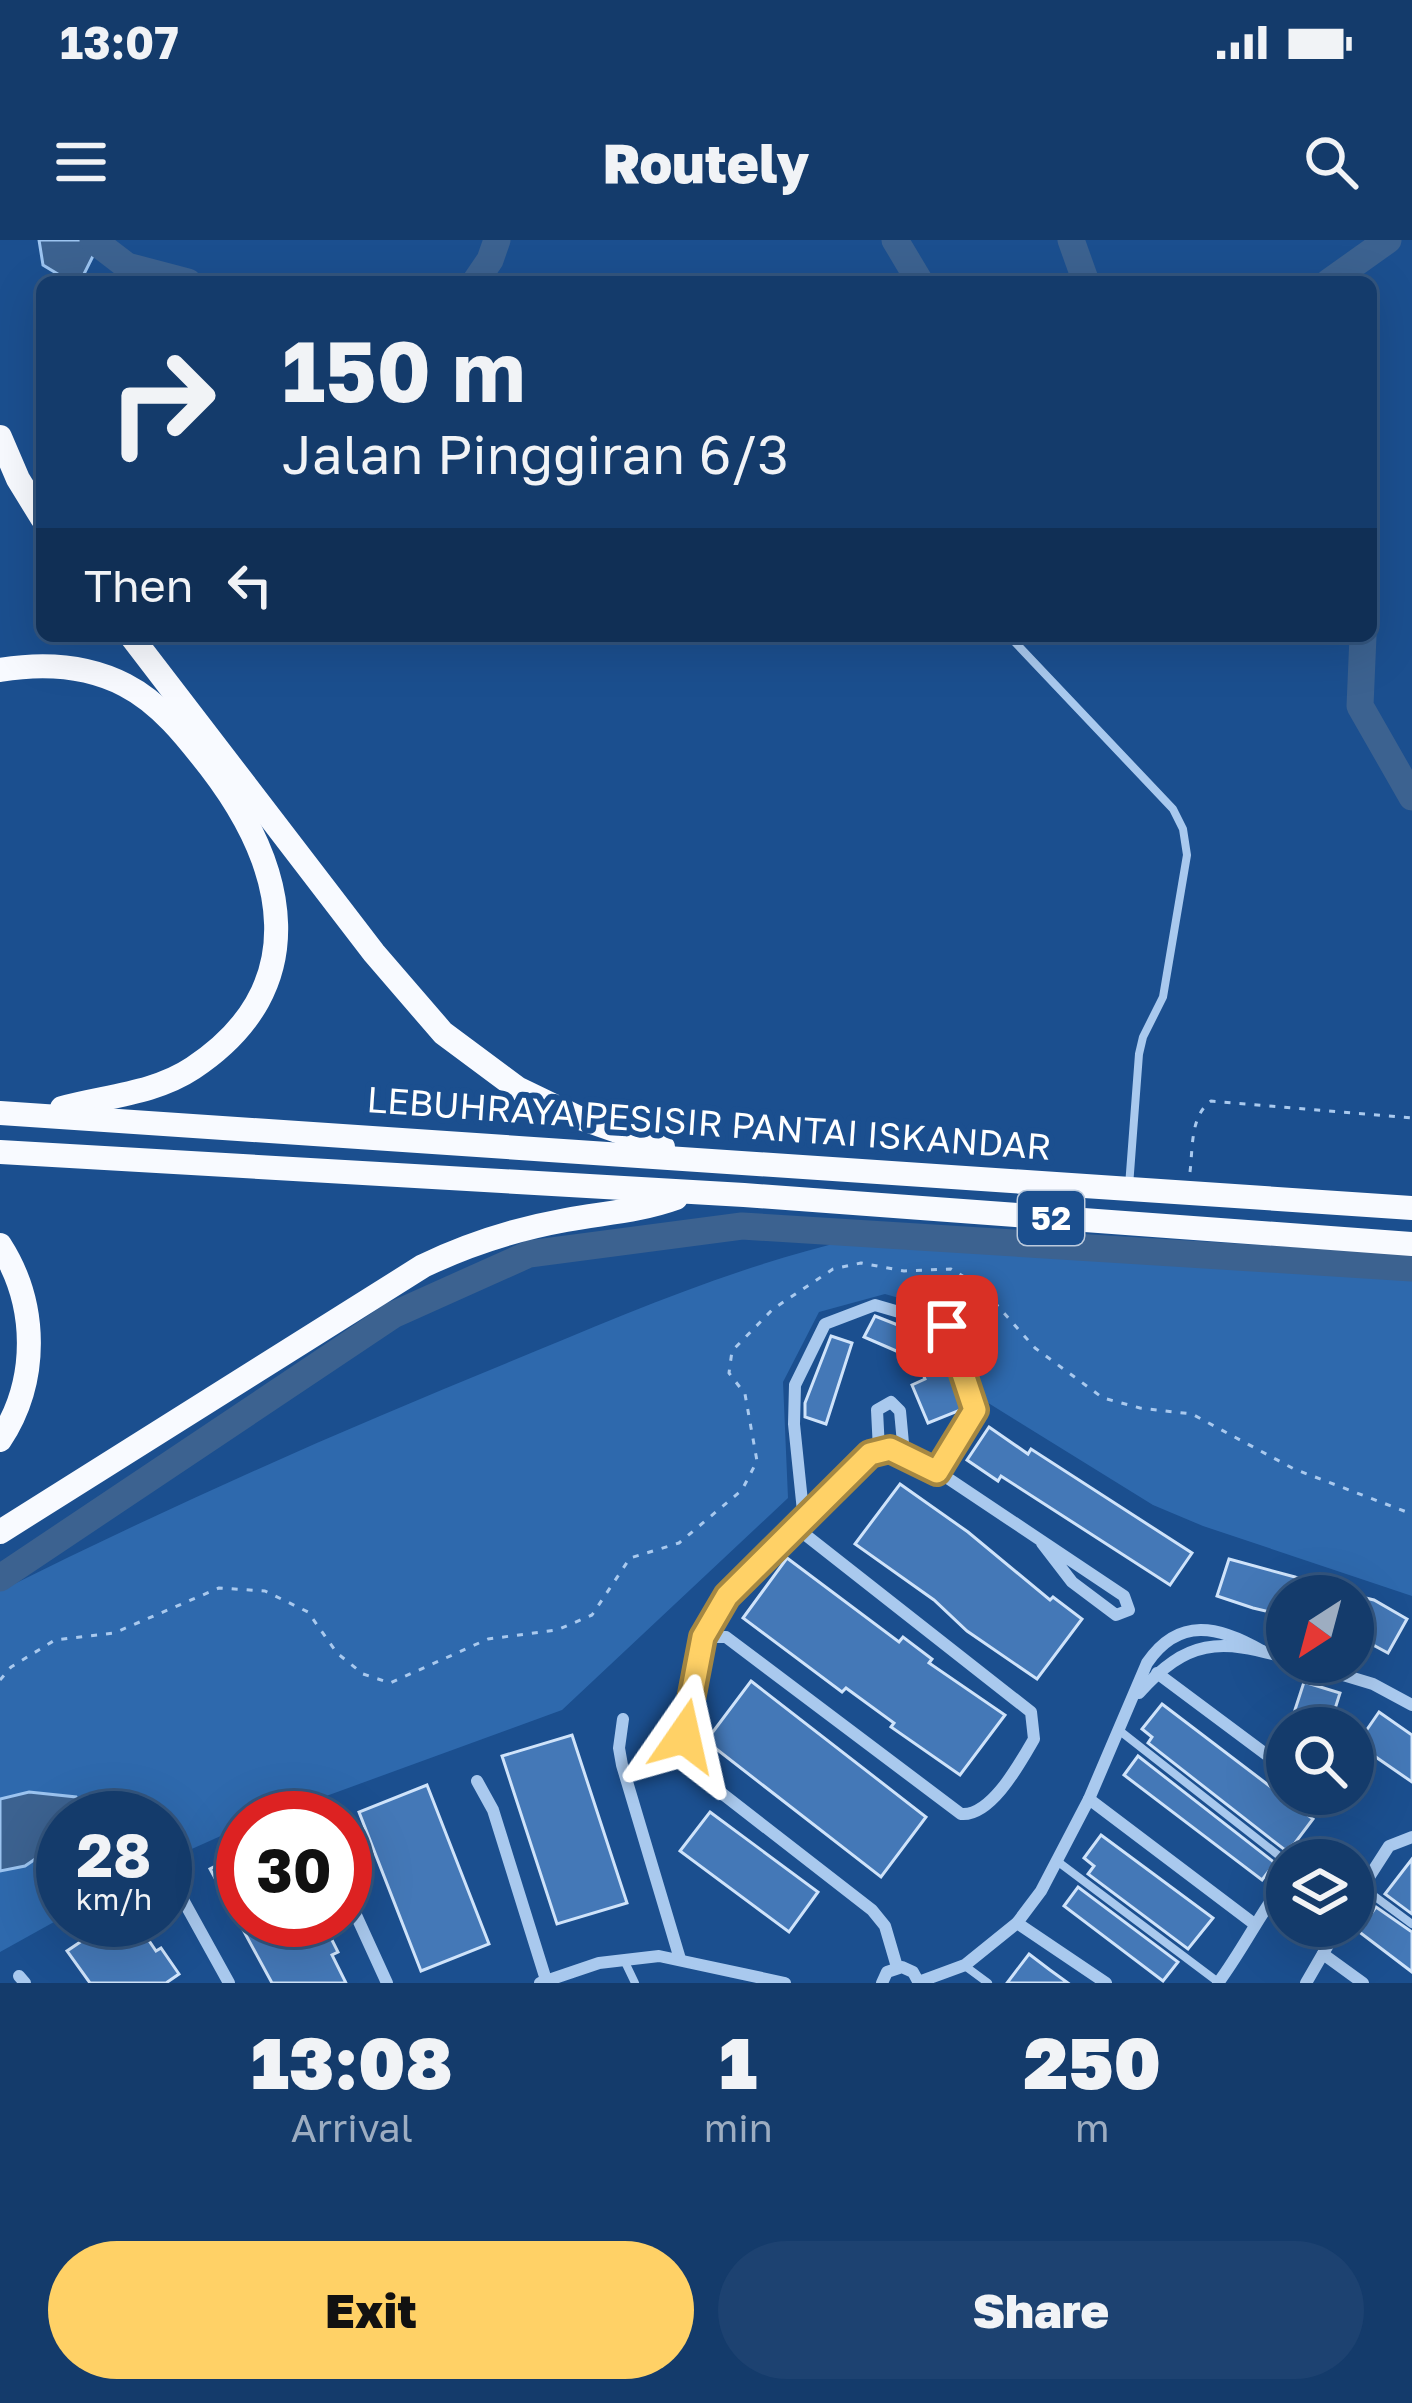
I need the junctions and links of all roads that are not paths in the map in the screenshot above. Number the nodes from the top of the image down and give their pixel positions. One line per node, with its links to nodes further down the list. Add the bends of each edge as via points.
1 (0, 437): 2 (highway)
2 (36, 508)
3 (136, 642): 9 (highway, via 442,1033 548,1104)
4 (1015, 642): 10 (lane, via 1174,809 1183,829 1187,855 1163,997 1139,1054)
5 (0, 670): 7 (highway, via 72,667 150,701 244,813 267,861 277,921 258,997 212,1054 147,1088)
6 (0, 1113): 7 (highway, LEBUHRAYA PESISIR PANTAI ISKANDAR / 52)
7 (37, 1116): 9 (highway, LEBUHRAYA PESISIR PANTAI ISKANDAR / 52)
8 (0, 1152): 11 (highway, LEBUHRAYA PESISIR PANTAI ISKANDAR / 52)
9 (693, 1159): 10 (highway, LEBUHRAYA PESISIR PANTAI ISKANDAR / 52)
10 (1129, 1188): 12 (highway, LEBUHRAYA PESISIR PANTAI ISKANDAR / 52)
11 (690, 1192): 13 (highway, LEBUHRAYA PESISIR PANTAI ISKANDAR / 52); 20 (highway, via 488,1239 423,1266)
12 (1412, 1208)
13 (1412, 1244)
14 (0, 1245): 15 (highway, via 23,1296 29,1342 24,1386)
15 (0, 1440)
16 (874, 1452): 17 (street); 17 (street, via 877,1410 891,1402 900,1411); 19 (street)
17 (904, 1454): 18 (street)
18 (937, 1472): 19 (street, via 975,1410 947,1326 875,1305 825,1324 795,1384); 21 (street)
19 (801, 1525): 22 (street, via 727,1596); 22 (street, via 1030,1712 1034,1739 986,1805 970,1815 951,1808 726,1637)
20 (0, 1532)
21 (1042, 1543): 21 (street, via 1124,1596 1129,1610 1116,1615 1072,1582)
22 (703, 1637): 50 (street, via 684,1736 689,1763 872,1910)
23 (1262, 1651): 24 (street); 25 (street, via 1199,1646); 27 (street, via 1219,1631 1178,1633 1158,1646)
24 (1266, 1652)
25 (1157, 1673): 27 (street); 31 (street)
26 (1370, 1683): 28 (street)
27 (1135, 1698): 30 (street)
28 (1412, 1706)
29 (623, 1719): 47 (street, via 622,1765)
30 (1120, 1731): 33 (street); 35 (lane)
31 (1266, 1754)
32 (477, 1780): 51 (street)
33 (1089, 1799): 36 (street); 42 (street)
34 (1412, 1838): 37 (street, via 1396,1840)
35 (1266, 1846)
36 (1057, 1861): 41 (street); 60 (lane)
37 (1374, 1870)
38 (1374, 1896): 43 (lane)
39 (1266, 1905): 42 (street)
40 (192, 1916): 52 (street)
41 (1017, 1923): 49 (street); 59 (street)
42 (1252, 1923): 60 (street, via 1251,1937)
43 (1412, 1924)
44 (370, 1947): 53 (street)
45 (1327, 1947): 46 (street)
46 (1323, 1954): 61 (street); 62 (street)
47 (680, 1959): 48 (street); 55 (street)
48 (624, 1960): 51 (street); 54 (lane)
49 (964, 1965): 57 (street); 58 (lane)
50 (897, 1967): 56 (street); 57 (street)
51 (544, 1982)
52 (229, 1983)
53 (386, 1983)
54 (635, 1983)
55 (785, 1983)
56 (881, 1983)
57 (919, 1983)
58 (988, 1983)
59 (1106, 1983)
60 (1218, 1983)
61 (1306, 1983)
62 (1363, 1983)

